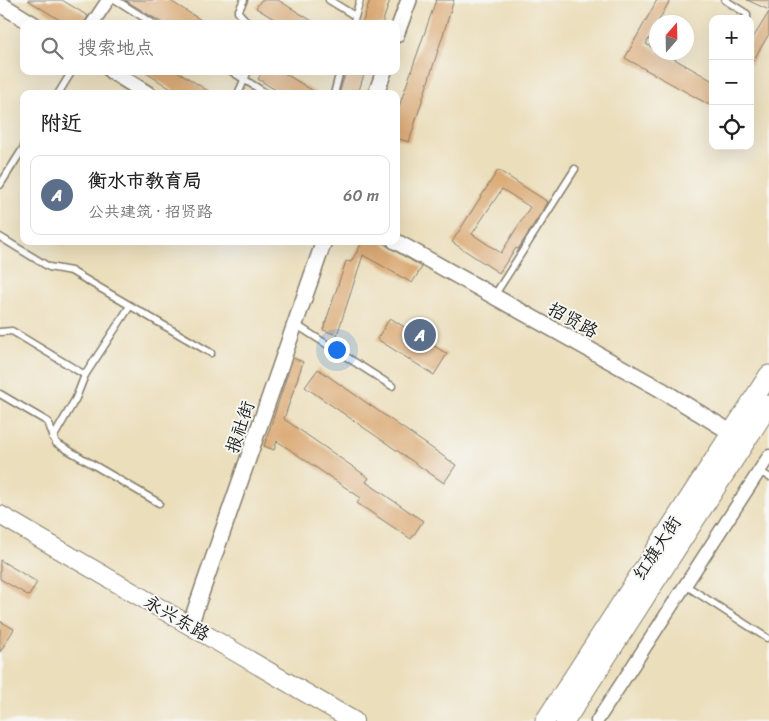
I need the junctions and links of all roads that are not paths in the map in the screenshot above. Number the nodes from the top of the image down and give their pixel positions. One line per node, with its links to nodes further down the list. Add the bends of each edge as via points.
1 (108, 0): 12 (street)
2 (116, 0): 13 (lane)
3 (244, 0): 14 (lane, via 238,12)
4 (329, 0): 10 (lane)
5 (360, 0): 10 (lane)
6 (409, 0): 16 (street)
7 (725, 0): 9 (lane)
8 (0, 4): 11 (street)
9 (747, 15)
10 (355, 16): 15 (lane)
11 (26, 20)
12 (95, 20)
13 (148, 20)
14 (245, 20)
15 (354, 20)
16 (400, 24)
17 (70, 75): 24 (lane)
18 (117, 75): 25 (street)
19 (237, 75): 23 (lane)
20 (246, 75): 23 (lane)
21 (339, 75): 28 (lane)
22 (383, 75): 29 (street)
23 (244, 80): 26 (lane); 27 (lane)
24 (60, 90)
25 (142, 90)
26 (240, 90)
27 (260, 90)
28 (335, 90)
29 (377, 90)
30 (20, 153): 32 (lane)
31 (575, 169): 36 (lane)
32 (0, 184)
33 (0, 237): 37 (lane, via 49,267 71,271)
34 (400, 244): 36 (street, 招贤路)
35 (323, 245): 38 (street, 报社街)
36 (493, 296): 46 (street, 招贤路)
37 (130, 306): 40 (lane); 41 (lane)
38 (296, 324): 43 (lane); 54 (street, 报社街)
39 (0, 332): 41 (lane, via 12,331)
40 (211, 353)
41 (85, 375): 47 (lane)
42 (769, 375): 46 (main road, 红旗大街)
43 (392, 386)
44 (0, 394): 47 (lane, via 48,422)
45 (769, 405): 59 (main road, 红旗大街)
46 (732, 433): 58 (main road, 红旗大街)
47 (53, 438): 50 (lane, via 56,443)
48 (769, 456): 49 (street)
49 (764, 474): 53 (street)
50 (160, 502)
51 (0, 515): 54 (main road, 永兴东路)
52 (0, 528): 56 (main road, 永兴东路)
53 (685, 585): 55 (lane); 60 (street)
54 (190, 625): 57 (main road, 永兴东路)
55 (767, 638)
56 (331, 721)
57 (354, 721)
58 (545, 721)
59 (565, 721)
60 (597, 721)

